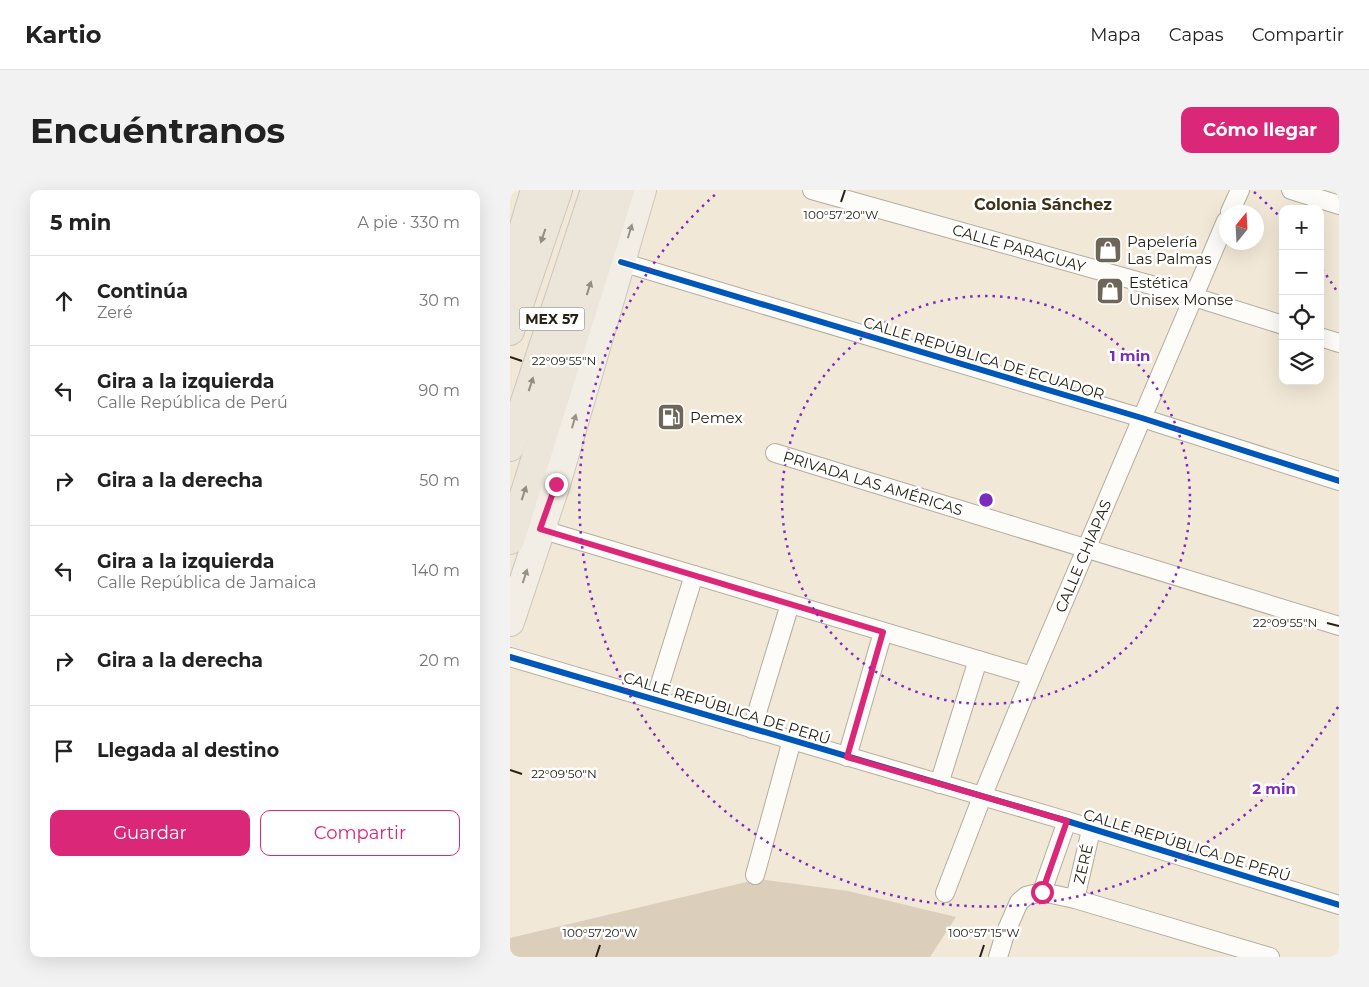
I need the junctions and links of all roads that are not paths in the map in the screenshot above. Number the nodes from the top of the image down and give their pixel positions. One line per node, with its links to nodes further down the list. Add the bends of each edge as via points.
1 (535, 190): 13 (highway)
2 (558, 190): 16 (highway, one-way to 16)
3 (595, 190): 20 (highway, MEX 57, one-way to 3)
4 (620, 190): 24 (highway, one-way to 4)
5 (642, 190): 12 (main road, one-way to 5)
6 (812, 190): 14 (street, CALLE PARAGUAY)
7 (1240, 190): 9 (street)
8 (1291, 190): 10 (street)
9 (1233, 205)
10 (1339, 205)
11 (1219, 238): 14 (street, CALLE CHIAPAS)
12 (621, 262): 19 (street, CALLE REPÚBLICA DE ECUADOR); 23 (main road, one-way to 12)
13 (510, 273)
14 (1194, 297): 15 (street, CALLE PARAGUAY); 19 (street, CALLE CHIAPAS)
15 (1279, 324)
16 (510, 330)
17 (1324, 338): 18 (street)
18 (1339, 343)
19 (1142, 418): 22 (street, CALLE REPÚBLICA DE ECUADOR); 25 (street, CALLE CHIAPAS)
20 (510, 447)
21 (775, 453): 25 (street, PRIVADA LAS AMÉRICAS)
22 (1339, 481)
23 (540, 529): 26 (street); 28 (main road, one-way to 23)
24 (510, 540)
25 (1087, 549): 29 (street, PRIVADA LAS AMÉRICAS); 33 (street, CALLE CHIAPAS)
26 (694, 575): 27 (street); 34 (street)
27 (790, 604): 30 (street); 35 (street)
28 (510, 622)
29 (1339, 626)
30 (883, 632): 32 (street); 37 (street)
31 (510, 657): 34 (street, CALLE REPÚBLICA DE PERÚ)
32 (978, 660): 33 (street); 38 (street)
33 (1032, 676): 39 (street, CALLE CHIAPAS)
34 (655, 700): 35 (street, CALLE REPÚBLICA DE PERÚ)
35 (752, 729): 36 (street, CALLE REPÚBLICA DE PERÚ)
36 (792, 740): 37 (street, CALLE REPÚBLICA DE PERÚ); 42 (street)
37 (847, 757): 38 (street, CALLE REPÚBLICA DE PERÚ)
38 (939, 784): 39 (street, CALLE REPÚBLICA DE PERÚ)
39 (982, 797): 40 (street, CALLE REPÚBLICA DE PERÚ); 44 (street, CALLE CHIAPAS)
40 (1067, 821): 41 (street, CALLE REPÚBLICA DE PERÚ); 43 (street, ZERÉ)
41 (1092, 830): 45 (street, ZERÉ); 46 (street, CALLE REPÚBLICA DE PERÚ)
42 (754, 875)
43 (1042, 892): 45 (street); 47 (street, via 1026,896 1019,902)
44 (945, 893)
45 (1075, 899): 48 (street)
46 (1339, 905)
47 (998, 957)
48 (1270, 957)

